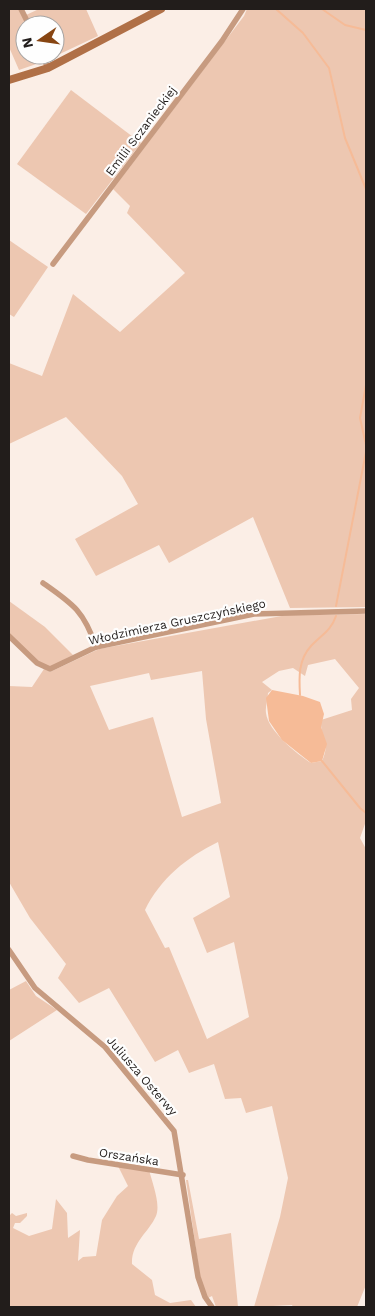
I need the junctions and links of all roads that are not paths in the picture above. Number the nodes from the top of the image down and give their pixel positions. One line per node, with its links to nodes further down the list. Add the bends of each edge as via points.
1 (161, 9): 4 (street)
2 (243, 9): 6 (street, Emilii Sczanieckiej, via 222,42)
3 (47, 65): 4 (street)
4 (48, 68): 5 (street)
5 (9, 80)
6 (53, 264)
7 (43, 583): 10 (street, via 75,607 88,624)
8 (366, 611): 10 (street, Włodzimierza Gruszczyńskiego, via 254,614)
9 (9, 636): 10 (street, Włodzimierza Gruszczyńskiego, via 37,663 50,669)
10 (96, 647)
11 (9, 950): 13 (street, Juliusza Osterwy, via 35,988 105,1047 170,1124 176,1136)
12 (73, 1156): 13 (street, Orszańska)
13 (183, 1175): 14 (street, Juliusza Osterwy, via 197,1271 205,1297)
14 (212, 1307)

